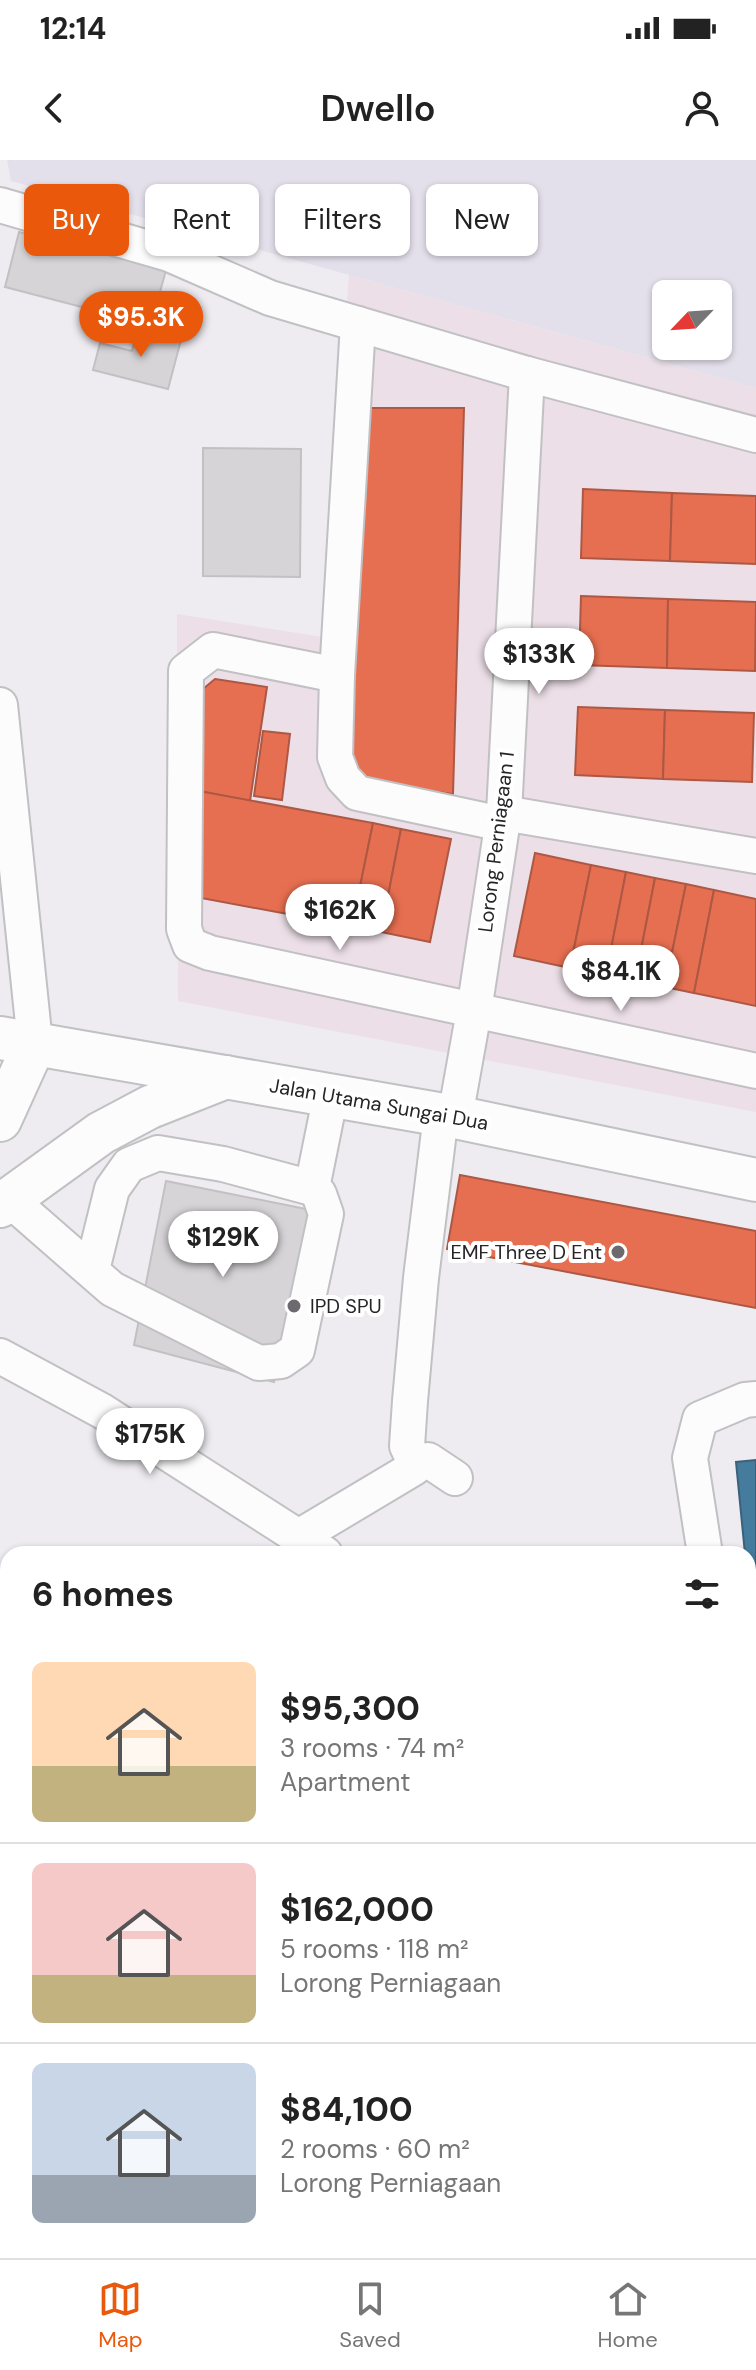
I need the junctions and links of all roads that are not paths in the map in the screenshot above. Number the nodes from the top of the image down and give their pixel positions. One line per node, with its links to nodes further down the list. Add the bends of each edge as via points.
1 (0, 205): 2 (street, via 169,254 270,298)
2 (358, 324): 3 (street); 5 (street)
3 (527, 374): 4 (street); 7 (street, Lorong Perniagaan 1)
4 (756, 435)
5 (337, 675): 7 (street, via 335,757 343,778 357,793); 9 (street, via 213,650 186,671 184,929 190,945)
6 (0, 705): 10 (street)
7 (503, 818): 8 (street); 9 (street, Lorong Perniagaan 1)
8 (756, 856)
9 (474, 1011): 11 (street); 14 (street, Lorong Perniagaan 1)
10 (17, 1040): 12 (main road, Jalan Utama Sungai Dua); 15 (main road)
11 (756, 1071)
12 (227, 1077): 13 (main road, Jalan Utama Sungai Dua); 18 (main road, via 101,1133)
13 (331, 1094): 14 (main road, Jalan Utama Sungai Dua); 17 (street)
14 (448, 1116): 16 (main road, Jalan Utama Sungai Dua); 22 (street, Lorong Perniagaan 1, via 421,1278 407,1446)
15 (0, 1120)
16 (756, 1180)
17 (312, 1188): 19 (street, via 158,1153 129,1165 112,1189); 19 (street, via 326,1214 297,1350 281,1361 259,1363 112,1289)
18 (5, 1203): 19 (street)
19 (92, 1270)
20 (0, 1356): 24 (street, via 102,1411)
21 (756, 1399): 25 (street, via 700,1419 690,1458)
22 (415, 1463): 23 (street, via 428,1460); 24 (street)
23 (455, 1478)
24 (313, 1545)
25 (704, 1546)

